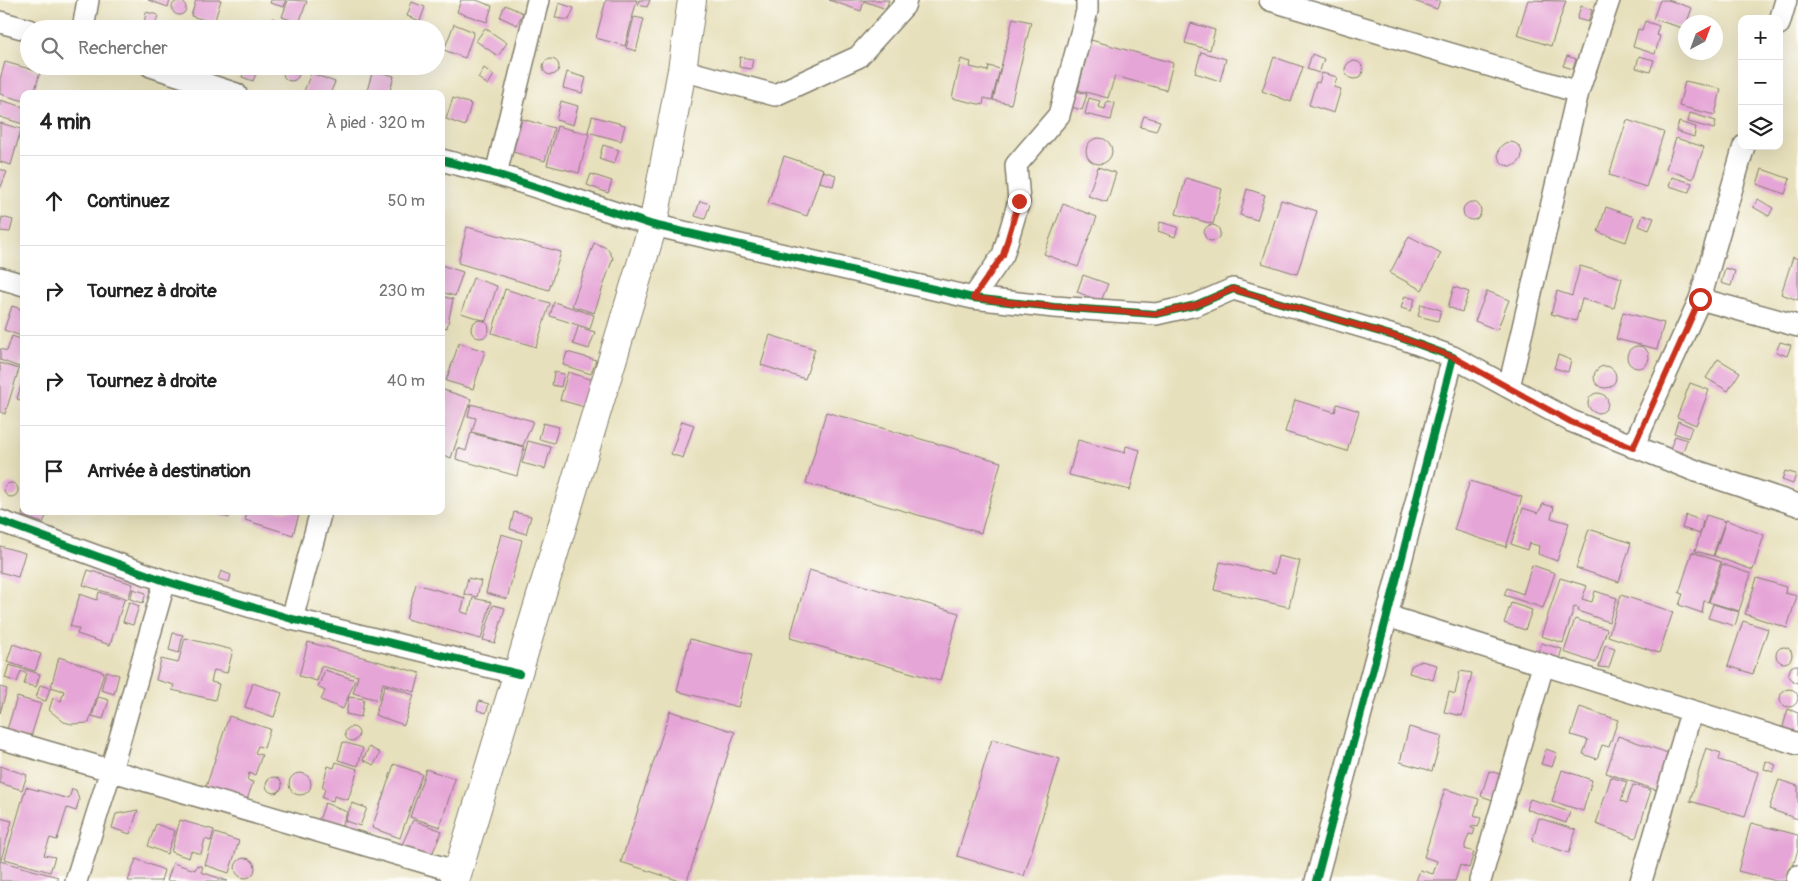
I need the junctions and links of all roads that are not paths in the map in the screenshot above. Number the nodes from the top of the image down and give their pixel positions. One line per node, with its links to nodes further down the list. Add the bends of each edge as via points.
1 (88, 0): 10 (street)
2 (538, 0): 19 (street)
3 (692, 0): 13 (highway)
4 (906, 0): 13 (street, via 858,57 775,95)
5 (1087, 0): 23 (street, via 1087,11 1059,115 1016,166 1019,201 1003,255)
6 (1270, 0): 16 (street)
7 (1609, 0): 16 (street)
8 (1786, 0): 9 (street)
9 (1782, 15)
10 (85, 20)
11 (0, 22): 12 (street)
12 (20, 28)
13 (682, 70): 20 (highway)
14 (178, 75): 15 (street)
15 (224, 90)
16 (1578, 92): 27 (street)
17 (1743, 150): 24 (street)
18 (445, 161): 19 (street)
19 (496, 174): 20 (street)
20 (653, 225): 23 (street); 36 (highway)
21 (0, 278): 22 (street)
22 (20, 284)
23 (973, 298): 26 (street, via 1156,314 1196,305 1233,289 1404,339)
24 (1700, 299): 25 (street); 28 (street)
25 (1798, 326)
26 (1453, 357): 27 (street); 33 (street)
27 (1509, 387): 28 (street, via 1571,422)
28 (1633, 448): 29 (street)
29 (1798, 505)
30 (320, 515): 34 (street)
31 (0, 522): 32 (street)
32 (165, 581): 34 (street); 40 (street)
33 (1388, 616): 35 (street); 44 (street)
34 (292, 620): 36 (street)
35 (1543, 666): 37 (street); 45 (street)
36 (519, 674): 41 (highway)
37 (1691, 712): 39 (street); 46 (street)
38 (0, 738): 40 (street)
39 (1798, 744)
40 (111, 770): 41 (street); 43 (street)
41 (457, 876)
42 (1798, 876): 47 (street)
43 (76, 881)
44 (1316, 881)
45 (1480, 881)
46 (1641, 881)
47 (1796, 881)

